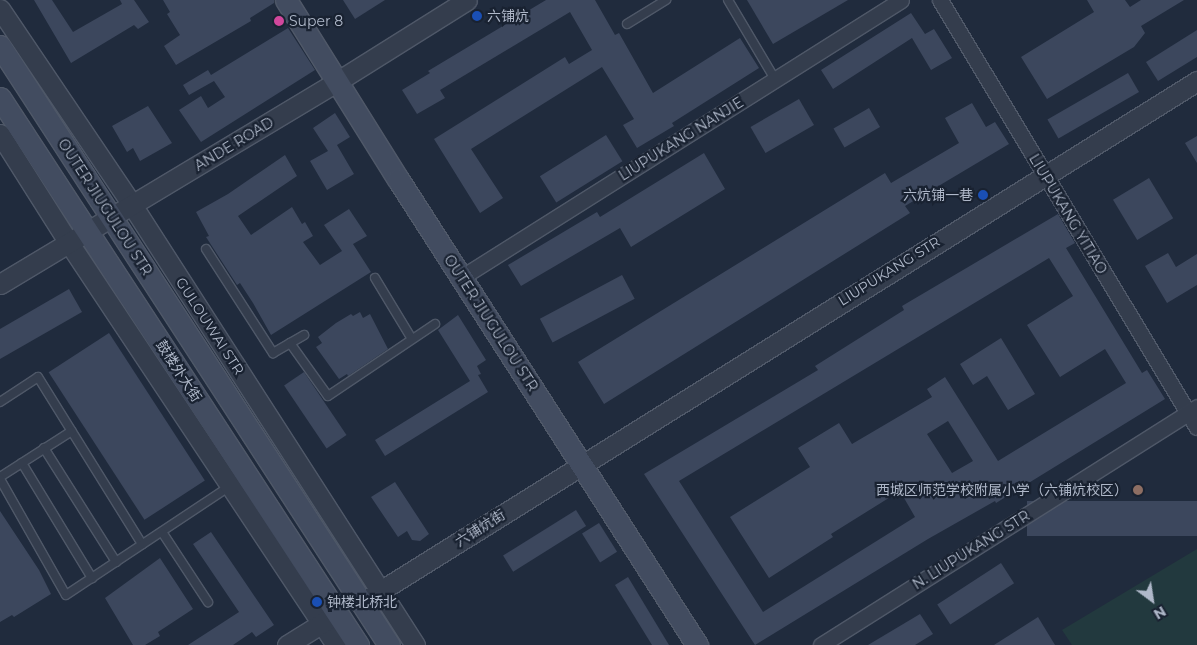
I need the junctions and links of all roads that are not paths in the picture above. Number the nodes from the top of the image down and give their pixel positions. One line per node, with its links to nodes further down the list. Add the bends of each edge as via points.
1 (286, 0): 11 (main road, OUTER JIUGULOU STR)
2 (467, 0): 11 (street, ANDE ROAD)
3 (666, 0): 8 (lane)
4 (728, 0): 10 (lane)
5 (901, 0): 10 (street, LIUPUKANG NANJIE)
6 (940, 0): 15 (street, LIUPUKANG YITIAO)
7 (0, 9): 16 (street, GULOUWAI STR)
8 (627, 24)
9 (0, 46): 17 (main road, OUTER JIUGULOU STR)
10 (776, 79): 21 (street, LIUPUKANG NANJIE)
11 (338, 81): 16 (street, ANDE ROAD); 21 (main road, OUTER JIUGULOU STR)
12 (1197, 81): 15 (street, LIUPUKANG STR)
13 (0, 98): 18 (main road, 鼓楼外大街)
14 (0, 134): 19 (street, 鼓楼外大街)
15 (1044, 174): 29 (street, LIUPUKANG YITIAO); 34 (street, LIUPUKANG STR)
16 (132, 205): 17 (street, ANDE ROAD); 41 (street, GULOUWAI STR)
17 (112, 217): 18 (street, ANDE ROAD); 43 (main road, OUTER JIUGULOU STR)
18 (88, 231): 19 (street, ANDE ROAD); 44 (main road, 鼓楼外大街)
19 (69, 243): 23 (street, ANDE ROAD); 36 (street, 鼓楼外大街)
20 (206, 249): 27 (lane, via 273,352)
21 (462, 277): 34 (main road, OUTER JIUGULOU STR)
22 (375, 278): 26 (lane)
23 (0, 284)
24 (435, 324): 26 (lane)
25 (304, 335): 27 (lane)
26 (412, 339): 27 (lane, via 328,396)
27 (290, 343)
28 (0, 402): 31 (lane, via 38,377)
29 (1192, 410): 30 (street, LIUPUKANG YITIAO); 51 (street, N. LIUPUKANG STR)
30 (1197, 427)
31 (72, 431): 32 (lane); 38 (lane)
32 (44, 448): 33 (lane); 39 (lane)
33 (22, 463): 35 (lane); 40 (lane)
34 (582, 464): 41 (street, 六铺炕街); 50 (main road, OUTER JIUGULOU STR)
35 (0, 478): 40 (lane, via 66,595)
36 (230, 486): 37 (lane); 44 (street, 鼓楼外大街)
37 (162, 532): 38 (lane); 42 (lane)
38 (142, 544): 39 (lane)
39 (116, 562): 40 (lane)
40 (92, 578)
41 (379, 591): 43 (street, 六铺炕街); 49 (street, GULOUWAI STR)
42 (208, 602)
43 (361, 602): 48 (main road, OUTER JIUGULOU STR)
44 (330, 619): 45 (street); 46 (street, 鼓楼外大街); 47 (main road, 鼓楼外大街)
45 (287, 645)
46 (336, 645)
47 (358, 645)
48 (389, 645)
49 (415, 645)
50 (697, 645)
51 (821, 645)

